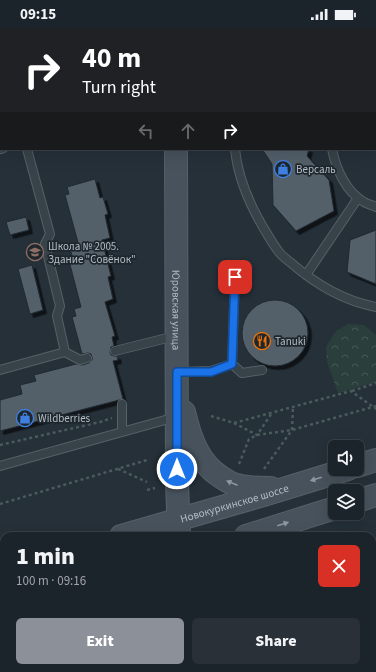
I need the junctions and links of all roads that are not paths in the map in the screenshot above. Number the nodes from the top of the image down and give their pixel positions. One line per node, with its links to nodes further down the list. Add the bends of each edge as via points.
1 (27, 150): 12 (lane, via 50,234 45,244 60,306 57,316)
2 (176, 150): 10 (street, Юровская улица)
3 (235, 150): 7 (lane, via 236,163 245,192 260,223 279,253)
4 (332, 150): 5 (lane, via 342,177)
5 (358, 198): 6 (lane); 7 (lane)
6 (376, 207)
7 (306, 275): 9 (lane, via 329,290)
8 (235, 277): 14 (lane)
9 (376, 307)
10 (176, 335): 11 (lane); 17 (street, Юровская улица)
11 (115, 351)
12 (65, 352): 13 (lane, via 80,360); 15 (lane)
13 (87, 358)
14 (232, 364): 16 (lane, via 242,373); 17 (lane)
15 (0, 370)
16 (262, 370)
17 (177, 380): 19 (street, Юровская улица); 25 (street, one-way to 17, via 237,485 226,481 205,464 194,446 187,426)
18 (122, 404): 20 (lane)
19 (177, 417): 20 (lane); 29 (street, Юровская улица)
20 (122, 432): 23 (lane)
21 (376, 460): 22 (street)
22 (364, 464)
23 (0, 466)
24 (328, 475): 25 (street, Новокуркинское шоссе, one-way to 25)
25 (284, 488): 29 (street, Новокуркинское шоссе)
26 (376, 495): 27 (street)
27 (364, 499)
28 (328, 510): 31 (street, one-way to 28)
29 (178, 528): 30 (street, Новокуркинское шоссе)
30 (150, 532)
31 (259, 532)

